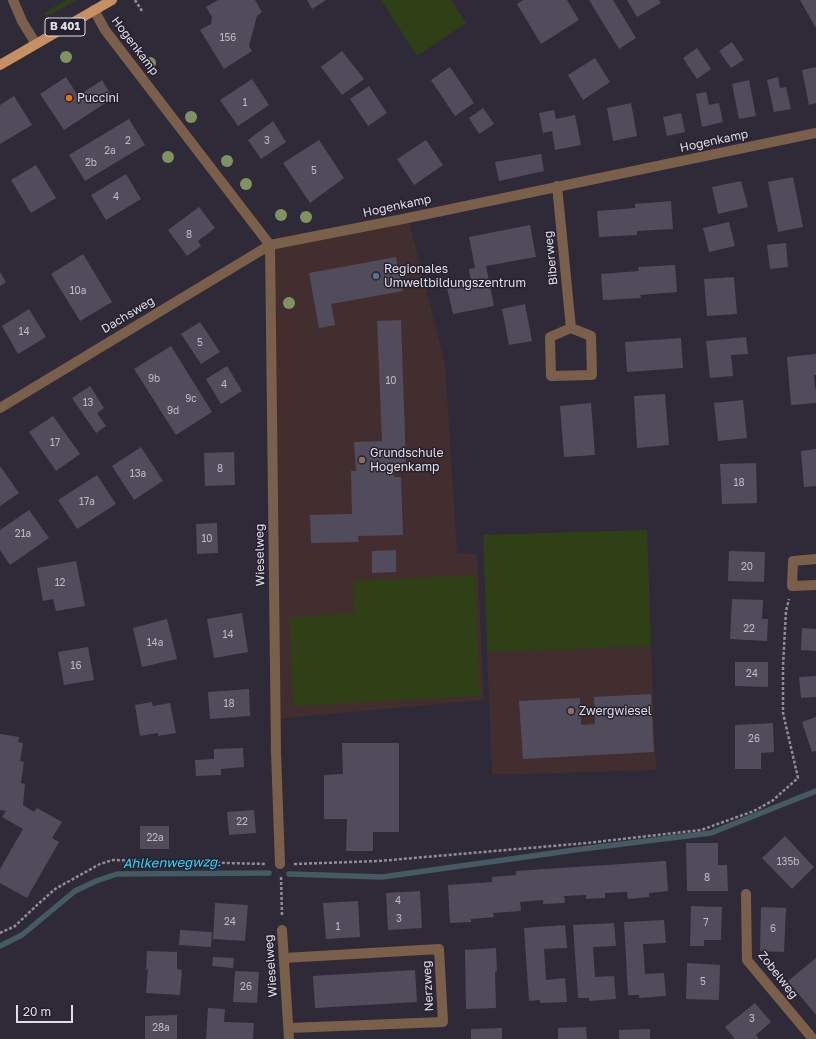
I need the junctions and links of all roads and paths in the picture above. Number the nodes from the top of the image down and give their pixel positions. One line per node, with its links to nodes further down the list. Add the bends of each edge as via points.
1 (13, 0): 6 (street)
2 (112, 0): 4 (main road, B 401)
3 (135, 0): 5 (path)
4 (94, 10): 6 (main road, B 401); 10 (street, Hogenkamp, via 105,30)
5 (142, 10)
6 (36, 44): 7 (main road, B 401)
7 (0, 65)
8 (816, 133): 9 (street, Hogenkamp)
9 (558, 186): 10 (street, Hogenkamp); 11 (street, Biberweg)
10 (270, 245): 12 (street, Dachsweg); 16 (street, Wieselweg, via 276,752)
11 (571, 328): 11 (street, via 591,336 592,375 550,376 550,337)
12 (0, 408)
13 (816, 559): 15 (street, via 793,561)
14 (816, 585): 15 (street)
15 (792, 586): 16 (path, via 786,612 783,713 798,778 772,801 754,811 701,830 587,843 379,861)
16 (280, 864): 20 (path, via 114,860 100,864 55,890 15,926)
17 (282, 892): 19 (path, Wieselweg)
18 (746, 894): 24 (street, Zobelweg, via 747,960)
19 (282, 930): 21 (street, Wieselweg)
20 (0, 933)
21 (284, 958): 22 (street, Wieselweg); 22 (street, Nerzweg, via 439,949 443,1022)
22 (289, 1028): 23 (street, Wieselweg)
23 (289, 1039)
24 (813, 1039)

